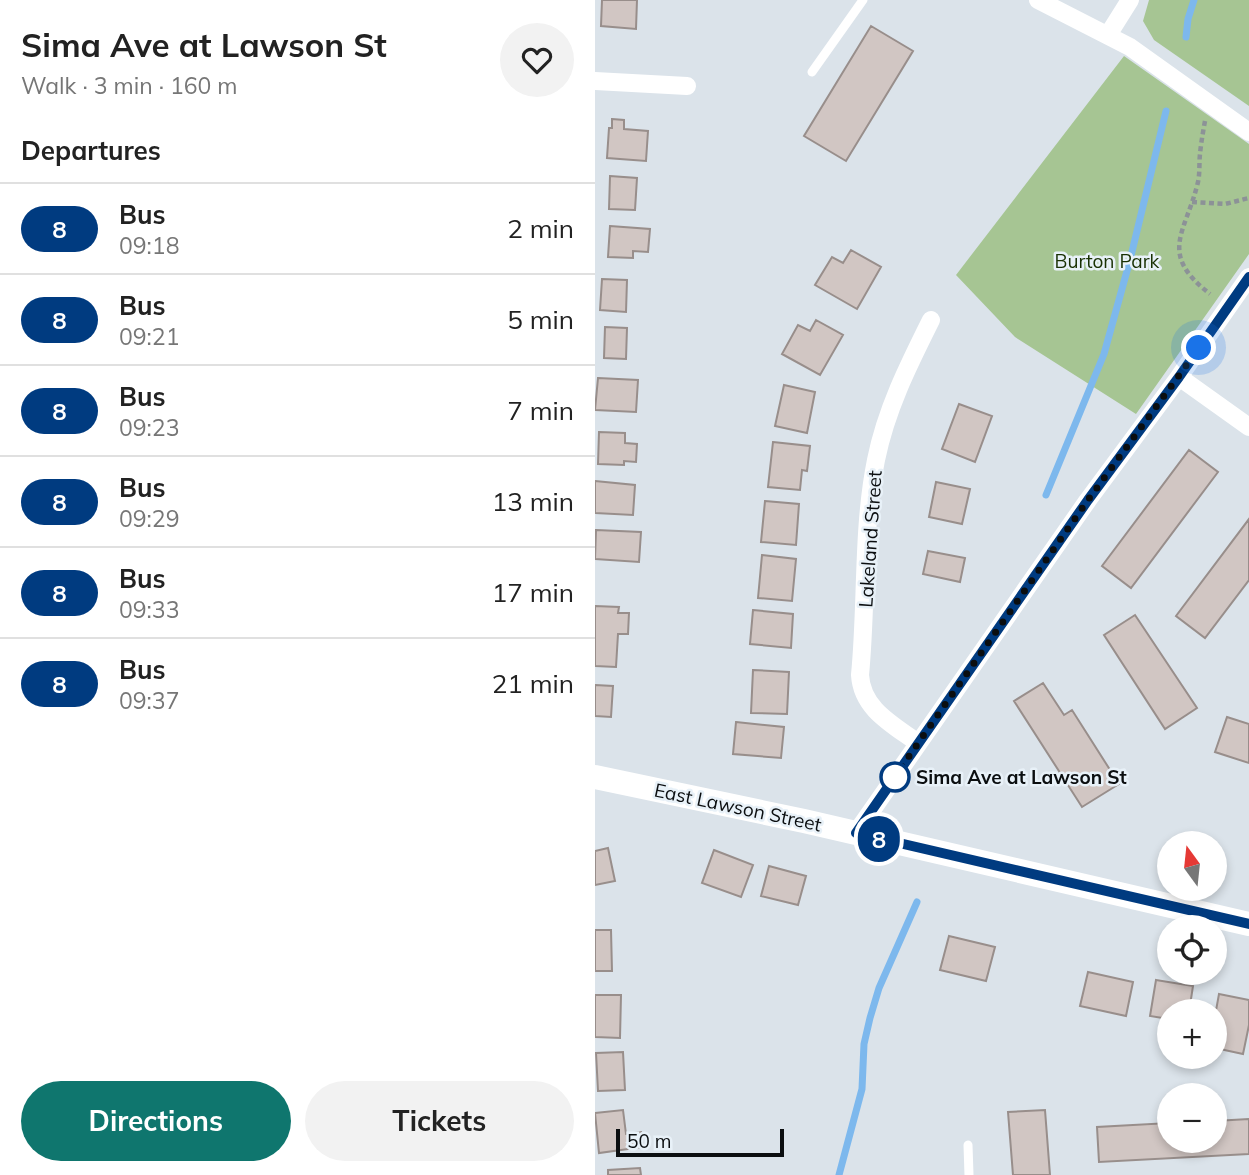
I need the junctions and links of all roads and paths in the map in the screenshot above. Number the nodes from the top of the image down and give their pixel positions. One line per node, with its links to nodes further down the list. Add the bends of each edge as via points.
1 (863, 0): 6 (lane)
2 (1038, 0): 4 (street)
3 (1130, 0): 5 (street)
4 (1065, 6): 5 (street)
5 (1108, 35): 9 (street)
6 (813, 72)
7 (595, 81): 8 (street)
8 (687, 86)
9 (1208, 103): 10 (street); 12 (path)
10 (1249, 132)
11 (1249, 198): 12 (path, via 1225,204)
12 (1192, 202): 14 (path, via 1178,236 1180,256 1193,282)
13 (1249, 277): 16 (street)
14 (1210, 295)
15 (931, 320): 18 (street, Lakeland Street, via 898,385 876,462 860,675 866,700 874,710)
16 (1179, 377): 17 (street); 18 (street)
17 (1249, 427)
18 (918, 743): 20 (street)
19 (595, 777): 20 (street, East Lawson Street)
20 (856, 833): 21 (street, East Lawson Street)
21 (1249, 924)
22 (968, 1145): 23 (lane)
23 (969, 1175)

